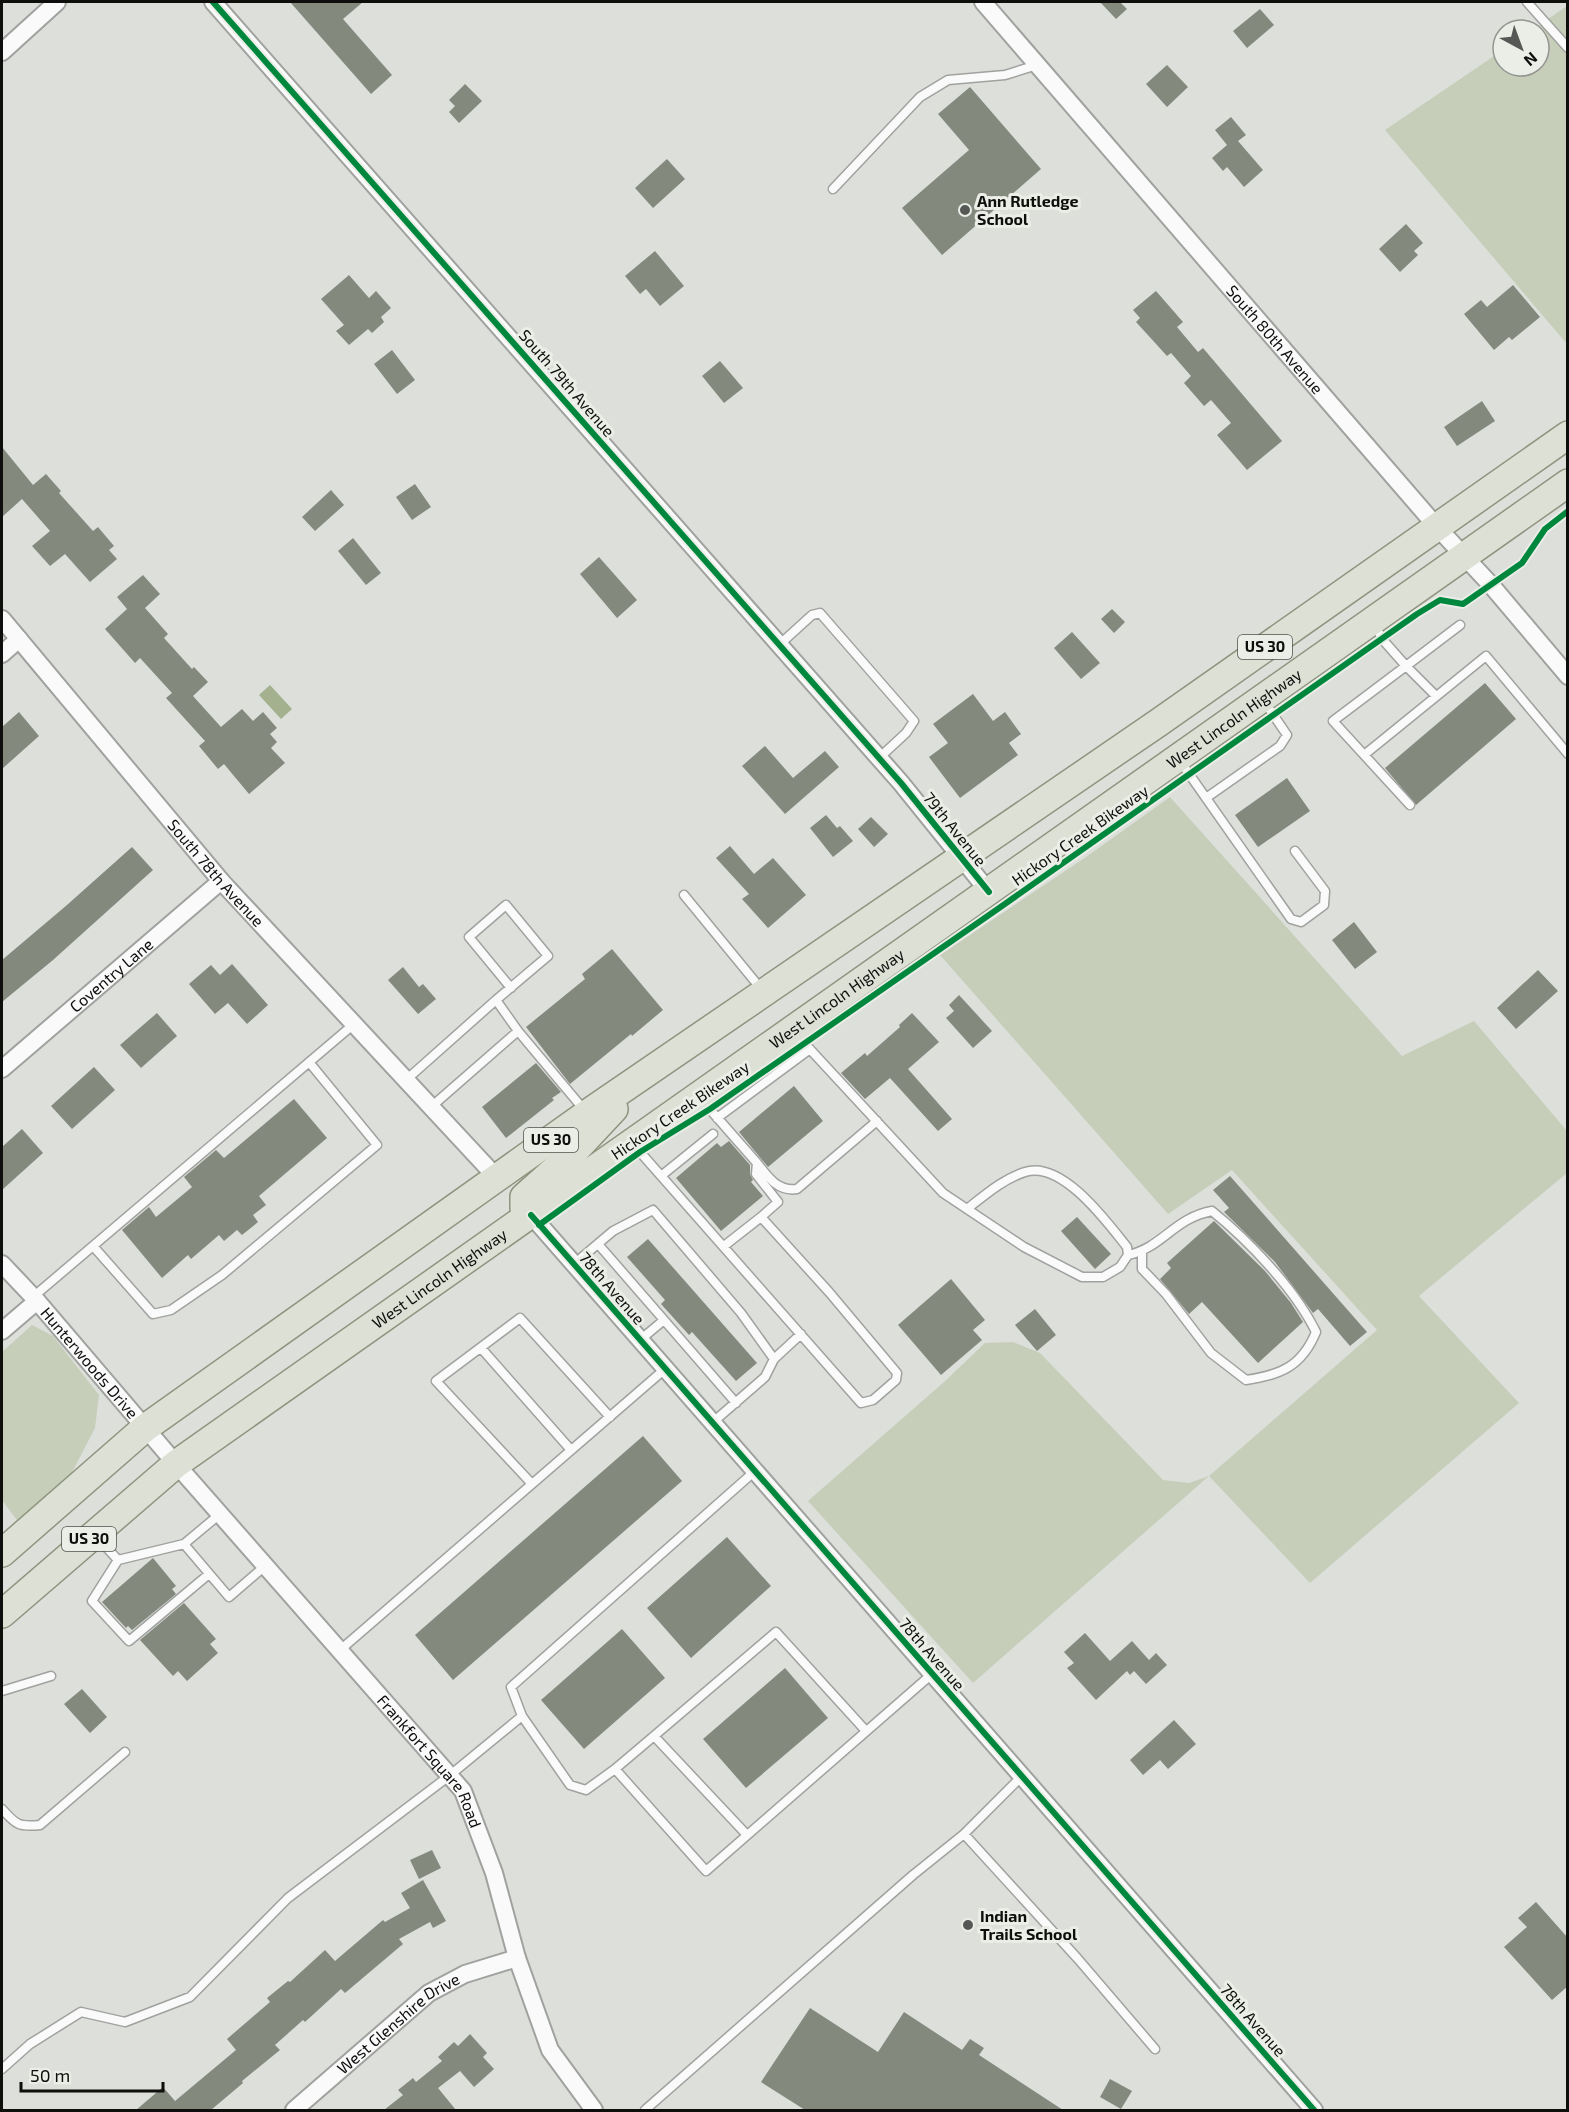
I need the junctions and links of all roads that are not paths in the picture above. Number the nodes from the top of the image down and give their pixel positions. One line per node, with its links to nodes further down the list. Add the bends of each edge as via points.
1 (57, 2): 6 (street)
2 (213, 2): 17 (street, South 79th Avenue)
3 (983, 2): 7 (street, South 80th Avenue)
4 (1527, 2): 5 (lane)
5 (1568, 48)
6 (2, 52)
7 (1038, 65): 8 (lane, via 1005,75 948,80 920,97); 11 (street, South 80th Avenue)
8 (833, 189)
9 (1568, 435): 11 (main road, US 30)
10 (1568, 483): 12 (main road, West Lincoln Highway / US 30)
11 (1437, 527): 12 (street, South 80th Avenue); 31 (main road, US 30)
12 (1463, 556): 14 (main road, West Lincoln Highway / US 30); 20 (street, South 80th Avenue)
13 (2, 619): 16 (street, South 78th Avenue)
14 (1372, 621): 19 (lane); 22 (main road, West Lincoln Highway / US 30)
15 (1460, 625): 19 (lane)
16 (19, 639): 18 (street); 32 (street, South 78th Avenue)
17 (779, 645): 25 (street, South 79th Avenue); 25 (lane, via 812,615 820,613 914,721 906,734)
18 (2, 654)
19 (1406, 666): 21 (lane); 24 (lane, via 1333,721)
20 (1568, 676)
21 (1436, 696): 23 (lane, via 1486,656); 24 (lane)
22 (1263, 699): 26 (main road, West Lincoln Highway / US 30); 28 (lane, via 1287,735 1280,746)
23 (1568, 754)
24 (1364, 755): 29 (lane)
25 (879, 758): 27 (street, South 79th Avenue)
26 (1178, 759): 28 (lane); 33 (main road, West Lincoln Highway / US 30)
27 (901, 783): 31 (street, 79th Avenue)
28 (1206, 798): 30 (lane, via 1290,919 1301,922 1324,905 1325,891)
29 (1410, 805)
30 (1295, 851)
31 (962, 858): 33 (street, 79th Avenue); 36 (main road, US 30)
32 (221, 881): 38 (street, South 78th Avenue); 43 (street, Coventry Lane)
33 (989, 892): 39 (main road, West Lincoln Highway / US 30)
34 (684, 895): 36 (lane)
35 (511, 988): 35 (lane, via 548,957 506,906 469,937); 37 (lane)
36 (765, 993): 44 (main road, US 30)
37 (496, 1000): 40 (lane); 45 (lane)
38 (354, 1024): 42 (lane); 45 (street, South 78th Avenue)
39 (792, 1029): 41 (lane); 46 (main road, West Lincoln Highway / US 30)
40 (518, 1030): 47 (lane); 48 (lane)
41 (810, 1049): 49 (lane); 50 (lane)
42 (309, 1062): 60 (lane); 60 (lane, via 377,1145 334,1183 222,1275 171,1310 153,1314)
43 (2, 1069)
44 (647, 1073): 48 (main road, US 30); 57 (main road, via 570,1156 524,1197 524,1208)
45 (406, 1080): 47 (street, South 78th Avenue)
46 (698, 1095): 49 (lane); 52 (main road, West Lincoln Highway / US 30)
47 (436, 1112): 55 (street)
48 (588, 1113): 55 (main road, US 30)
49 (717, 1118): 53 (lane)
50 (877, 1121): 53 (lane, via 796,1189 779,1187); 56 (lane, via 936,1186)
51 (713, 1134): 54 (lane)
52 (631, 1142): 54 (lane); 57 (main road, West Lincoln Highway / US 30)
53 (757, 1163): 58 (lane, via 756,1174 778,1202)
54 (661, 1176): 61 (lane)
55 (498, 1179): 77 (main road, US 30)
56 (967, 1209): 63 (lane, via 1024,1247 1082,1277 1103,1277 1120,1267); 63 (lane, via 1007,1179 1028,1171 1043,1171 1073,1186 1127,1247)
57 (531, 1215): 65 (street, 78th Avenue); 79 (main road, West Lincoln Highway / US 30)
58 (761, 1217): 61 (lane); 69 (lane, via 897,1373 896,1380 873,1400 861,1403)
59 (598, 1244): 65 (lane); 67 (lane); 72 (lane, via 653,1210 741,1313)
60 (93, 1246): 66 (lane)
61 (724, 1246): 69 (lane)
62 (1142, 1252): 62 (lane, via 1180,1223 1212,1211 1235,1230 1307,1312 1316,1332 1310,1347 1295,1363 1272,1376 1246,1380 1211,1353 1142,1269); 63 (lane)
63 (1128, 1255)
64 (2, 1264): 66 (street, Hunterwoods Drive)
65 (574, 1264): 70 (street, 78th Avenue)
66 (35, 1299): 68 (street); 77 (street, Hunterwoods Drive)
67 (664, 1320): 70 (lane); 74 (lane)
68 (2, 1331)
69 (801, 1334): 72 (lane)
70 (640, 1340): 73 (street, 78th Avenue)
71 (481, 1348): 75 (lane, via 520,1318); 78 (lane); 81 (lane, via 436,1381)
72 (774, 1359): 74 (lane, via 765,1377)
73 (665, 1369): 75 (lane); 76 (street, 78th Avenue)
74 (736, 1402): 76 (lane)
75 (610, 1417): 78 (lane)
76 (712, 1423): 80 (street, 78th Avenue)
77 (145, 1428): 79 (street, Hunterwoods Drive); 85 (main road, US 30)
78 (571, 1450): 81 (lane)
79 (176, 1464): 82 (street, Frankfort Square Road); 83 (main road, West Lincoln Highway / US 30)
80 (754, 1471): 91 (street, 78th Avenue); 94 (lane, via 511,1687)
81 (532, 1484): 90 (lane)
82 (220, 1514): 84 (lane); 87 (street, Frankfort Square Road)
83 (95, 1534): 86 (lane); 89 (main road, West Lincoln Highway / US 30)
84 (183, 1544): 86 (lane); 88 (lane)
85 (2, 1553)
86 (118, 1560): 88 (lane, via 92,1601 129,1641)
87 (265, 1566): 88 (lane, via 229,1597); 90 (street, Frankfort Square Road)
88 (209, 1574)
89 (2, 1614)
90 (339, 1651): 99 (street, Frankfort Square Road)
91 (933, 1674): 95 (lane); 100 (street, 78th Avenue)
92 (51, 1676): 93 (lane)
93 (2, 1691)
94 (522, 1716): 98 (lane, via 570,1785 586,1790); 99 (lane)
95 (867, 1731): 96 (lane, via 776,1632); 103 (lane)
96 (654, 1736): 98 (lane); 103 (lane)
97 (125, 1752): 101 (lane, via 40,1825 15,1824)
98 (615, 1769): 103 (lane, via 706,1871)
99 (449, 1776): 104 (street, Frankfort Square Road, via 463,1791 494,1873); 106 (lane, via 288,1898 190,1997 125,2022 81,2012 30,2044)
100 (1022, 1776): 102 (lane); 110 (street, 78th Avenue)
101 (2, 1809)
102 (964, 1834): 105 (lane); 109 (lane)
103 (747, 1835)
104 (517, 1958): 107 (street, West Glenshire Drive, via 465,1974 429,1993); 108 (street, Frankfort Square Road, via 550,2050)
105 (1155, 2049)
106 (2, 2069)
107 (294, 2110)
108 (594, 2110)
109 (645, 2110)
110 (1314, 2110)

